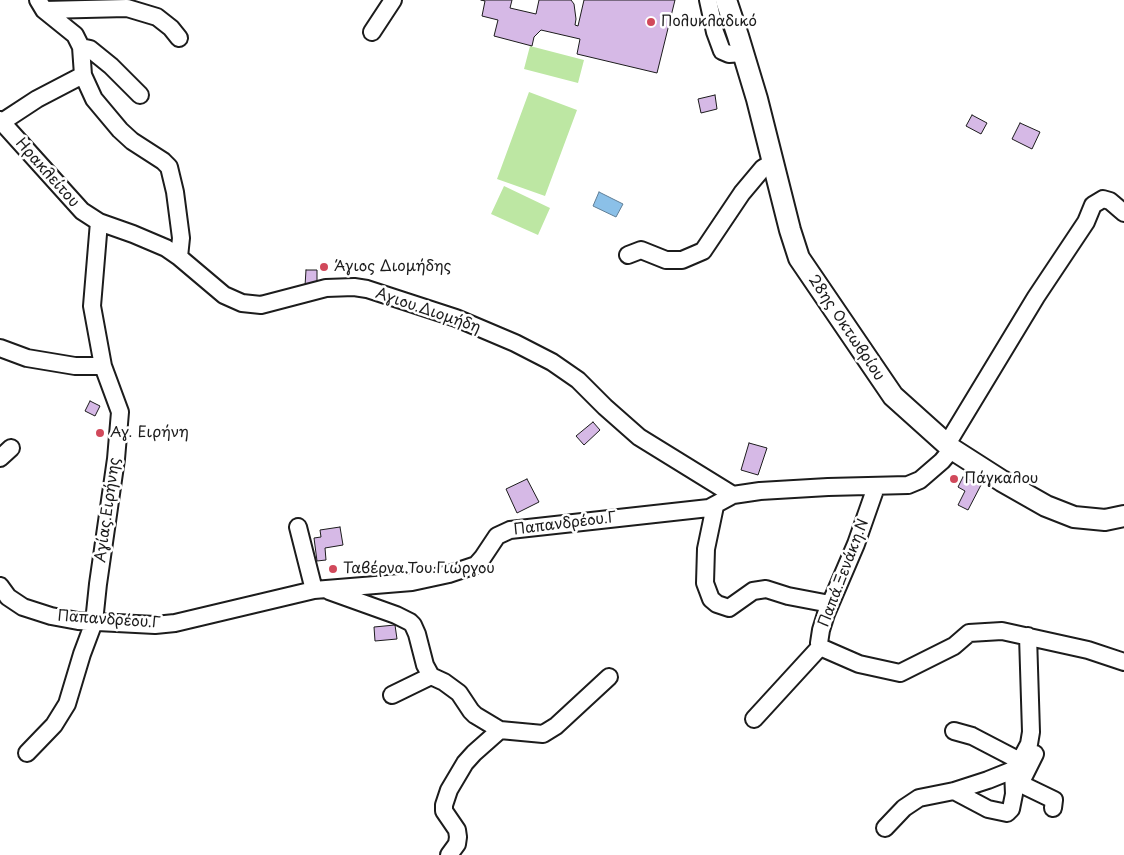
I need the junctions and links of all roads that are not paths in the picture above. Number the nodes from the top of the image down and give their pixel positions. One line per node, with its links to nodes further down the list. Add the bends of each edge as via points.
1 (393, 0): 5 (street)
2 (708, 0): 8 (street, via 722,51)
3 (726, 0): 8 (main road, 28ης Οκτωβρίου)
4 (41, 5): 6 (street, via 127,8 157,17 172,28); 7 (street, via 74,35)
5 (372, 32)
6 (178, 38)
7 (81, 47): 9 (street); 10 (street, via 90,49)
8 (743, 53): 12 (main road, 28ης Οκτωβρίου)
9 (82, 75): 11 (street); 16 (street, via 94,99 120,130 169,167 182,238)
10 (140, 95)
11 (1, 121): 14 (street, Ηρακλείτου, via 82,211)
12 (773, 162): 15 (street, via 763,168 742,193 703,251 682,260 666,260 642,250); 19 (main road, 28ης Οκτωβρίου, via 790,230 804,265 893,396)
13 (1124, 213): 19 (street, Παπανδρέου.Γ, via 1103,199 1093,205 1086,222 1036,297)
14 (99, 222): 16 (street, Αγιου.Διομήδη, via 154,242); 18 (street, Αγίας.Ειρήνης, via 92,306)
15 (628, 255)
16 (179, 257): 21 (street, Αγιου.Διομήδη, via 224,295 247,305 261,305 326,288 354,287 456,318 515,343 578,380 639,437)
17 (0, 348): 18 (street, via 37,360 75,366)
18 (103, 366): 28 (street, Αγίας.Ειρήνης, via 120,412)
19 (949, 446): 20 (street, Παπανδρέου.Γ, via 928,473 914,484); 23 (main road, 28ης Οκτωβρίου, via 1002,481 1063,514 1105,520)
20 (876, 487): 21 (street, Παπανδρέου.Γ, via 828,487); 27 (street, Παπά.Ξενάκη.Ν)
21 (733, 495): 22 (street, Παπανδρέου.Γ)
22 (715, 506): 25 (street, Παπανδρέου.Γ, via 510,530 497,536 478,563 468,568 412,582); 27 (street, via 706,549 705,583 717,604 729,608 753,591 766,589)
23 (1124, 516)
24 (298, 527): 25 (street)
25 (319, 590): 28 (street, Παπανδρέου.Γ, via 175,623); 32 (street, via 410,622)
26 (3, 594): 28 (street, Παπανδρέου.Γ, via 41,614)
27 (830, 604): 30 (street, Παπά.Ξενάκη.Ν, via 821,630)
28 (94, 622): 39 (street, Αγίας.Ειρήνης, via 67,704 54,725)
29 (1028, 636): 30 (street, Παπά.Ξενάκη.Ν, via 1002,631 969,634 954,646 900,673 859,664); 31 (street, Παπά.Ξενάκη.Ν); 38 (street, via 1032,719)
30 (820, 647): 35 (street)
31 (1124, 662)
32 (431, 676): 34 (street); 36 (street, via 459,693 471,711)
33 (609, 678): 36 (street, via 556,726 542,734)
34 (392, 695)
35 (754, 719)
36 (500, 730): 44 (street, via 465,763 449,790 444,812 458,837)
37 (954, 731): 40 (street, via 972,736)
38 (1028, 744): 40 (street); 42 (street, via 1036,748 1036,752 1022,780 1025,786 1054,800)
39 (27, 753)
40 (1016, 766): 41 (street); 41 (street, via 1014,794 1007,813 988,809)
41 (954, 791): 43 (street, via 918,798)
42 (1053, 808)
43 (885, 828)
44 (449, 855)

